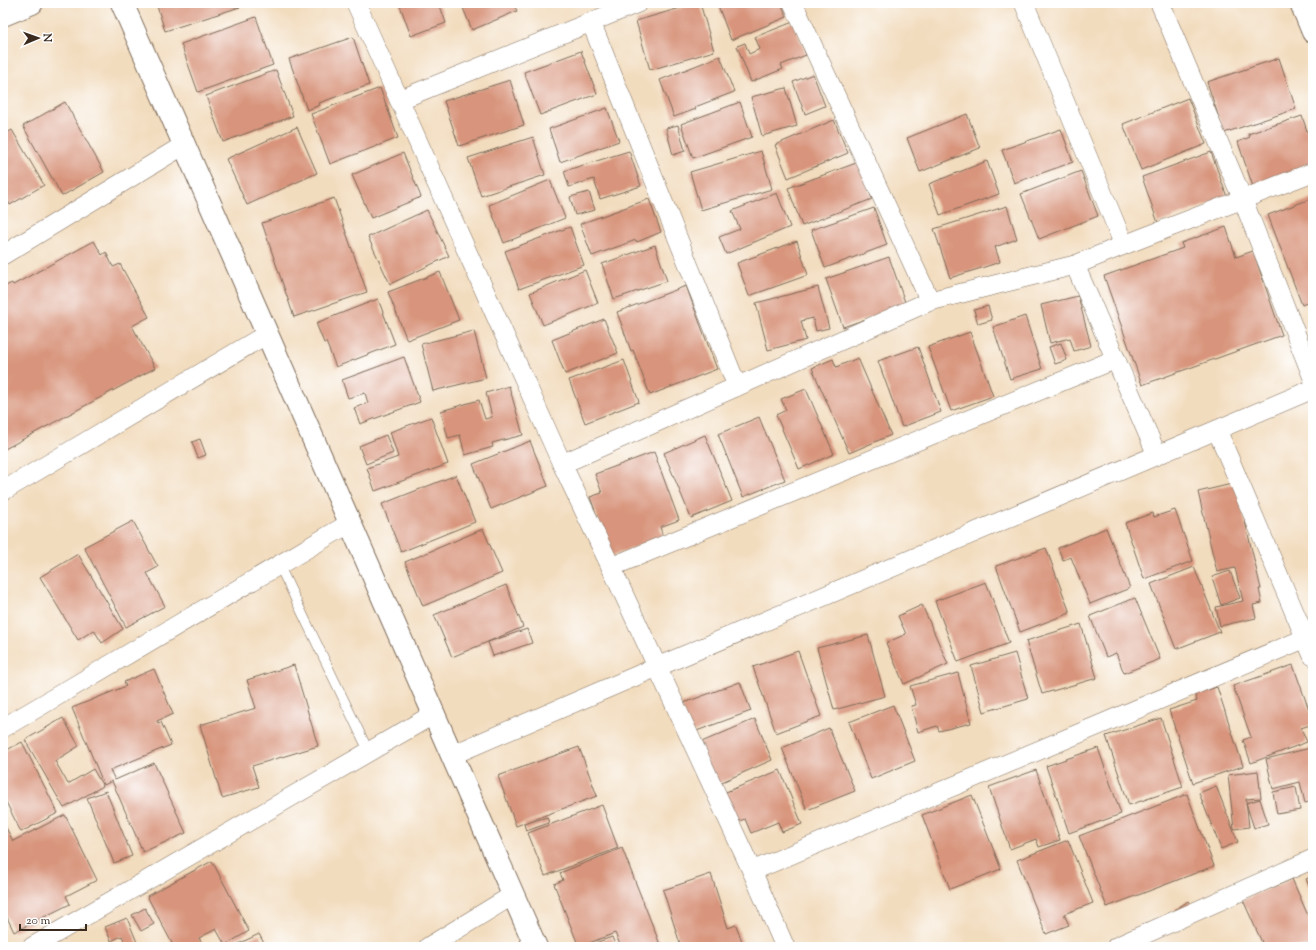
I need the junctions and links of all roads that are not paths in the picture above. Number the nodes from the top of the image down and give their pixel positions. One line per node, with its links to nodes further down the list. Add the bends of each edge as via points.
1 (32, 3): 9 (street)
2 (122, 3): 13 (street)
3 (356, 3): 12 (street)
4 (638, 3): 10 (street)
5 (793, 3): 19 (street)
6 (1024, 3): 16 (street)
7 (1160, 3): 15 (street)
8 (1301, 3): 11 (street)
9 (3, 15)
10 (591, 22): 12 (street); 23 (street)
11 (1313, 32)
12 (399, 100): 27 (street)
13 (184, 145): 17 (street); 20 (street)
14 (1313, 172): 15 (street)
15 (1243, 200): 16 (street); 22 (street)
16 (1124, 245): 18 (street)
17 (3, 255)
18 (1075, 265): 19 (street); 21 (street)
19 (930, 301): 23 (street)
20 (268, 334): 28 (street); 29 (street)
21 (1116, 359): 26 (street); 31 (street)
22 (1313, 378)
23 (738, 386): 27 (street)
24 (1313, 389): 25 (street)
25 (1218, 430): 26 (street); 32 (street)
26 (1157, 455): 34 (street)
27 (562, 464): 31 (street)
28 (3, 491)
29 (350, 523): 30 (street); 35 (street)
30 (279, 565): 36 (street); 37 (lane)
31 (611, 567): 34 (street)
32 (1306, 638): 33 (street); 40 (street)
33 (1313, 656)
34 (657, 667): 38 (street); 40 (street)
35 (434, 714): 37 (street); 38 (street)
36 (3, 728)
37 (369, 752): 42 (street)
38 (452, 755): 41 (street)
39 (1313, 860): 46 (street)
40 (752, 871): 45 (street)
41 (513, 895): 43 (street); 44 (street)
42 (32, 947)
43 (428, 947)
44 (536, 947)
45 (785, 947)
46 (1116, 947)

